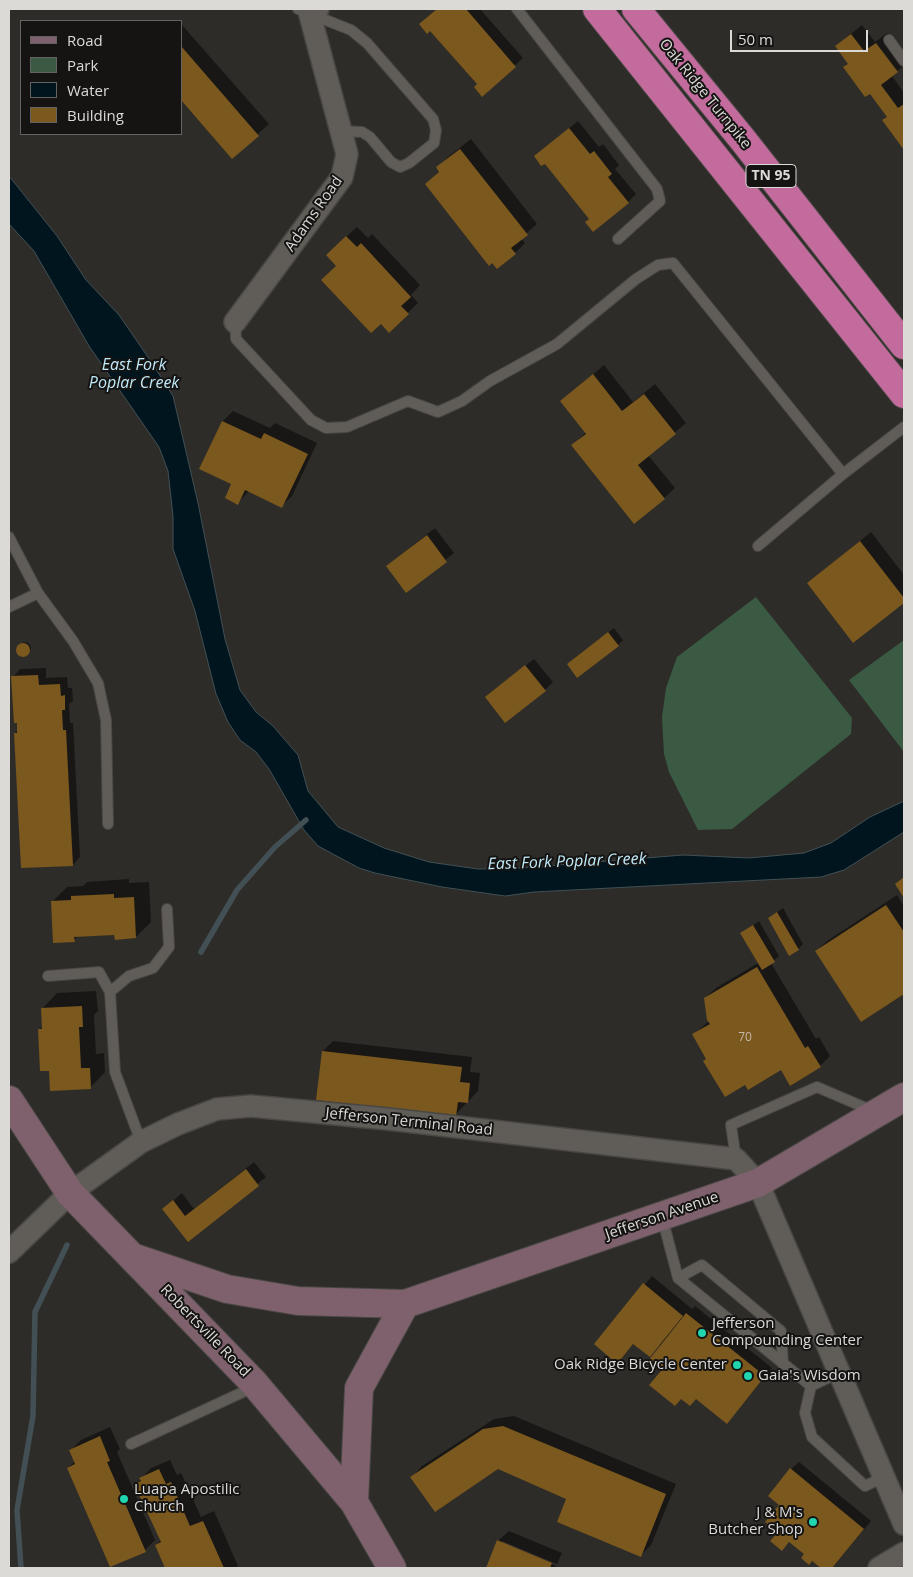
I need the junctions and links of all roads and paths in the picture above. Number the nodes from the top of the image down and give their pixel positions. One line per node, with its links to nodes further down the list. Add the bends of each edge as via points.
1 (517, 9): 8 (lane, via 658,189 660,201)
2 (597, 9): 11 (highway)
3 (636, 9): 10 (highway, Oak Ridge Turnpike / TN 95)
4 (309, 11): 7 (street, Adams Road); 7 (lane, via 351,30 367,43 433,119 436,130 434,143 400,167 362,132)
5 (889, 40): 6 (lane)
6 (904, 61)
7 (342, 131): 9 (street, Adams Road, via 347,154 342,178)
8 (618, 239)
9 (235, 322): 13 (lane, via 236,339 311,420 326,428 347,427 408,401 438,412 462,401 490,381 557,344 636,279 658,265 673,263)
10 (904, 345)
11 (904, 394)
12 (904, 427): 13 (lane)
13 (843, 474): 15 (lane)
14 (9, 537): 16 (lane)
15 (758, 546)
16 (38, 592): 17 (lane); 18 (lane, via 98,683 106,720)
17 (9, 607)
18 (108, 824)
19 (167, 909): 21 (lane, via 169,947 153,968 129,976)
20 (48, 976): 21 (lane, via 99,972)
21 (110, 992): 25 (lane, via 115,1072)
22 (904, 1097): 24 (street, Jefferson Avenue)
23 (9, 1100): 28 (street, Robertsville Road)
24 (878, 1113): 26 (lane, via 817,1087 731,1125); 27 (street, Jefferson Avenue)
25 (141, 1142): 26 (street, Jefferson Terminal Road, via 217,1109 251,1106); 28 (street, Jefferson Terminal Road)
26 (736, 1159): 27 (street)
27 (758, 1184): 29 (street, Jefferson Avenue); 35 (street)
28 (70, 1193): 30 (street); 31 (street, Robertsville Road)
29 (662, 1216): 32 (lane); 33 (street, Jefferson Avenue)
30 (9, 1252)
31 (135, 1258): 33 (street, Jefferson Avenue, via 227,1289 298,1301); 36 (street, Robertsville Road)
32 (678, 1278): 34 (lane); 34 (lane, via 702,1265 781,1331)
33 (405, 1304): 40 (street, via 359,1388)
34 (783, 1364): 37 (lane)
35 (838, 1373): 37 (lane); 39 (street)
36 (257, 1386): 38 (lane); 40 (street, Robertsville Road)
37 (811, 1386): 39 (lane, via 806,1413 812,1437 865,1486)
38 (131, 1444)
39 (884, 1478): 41 (street)
40 (354, 1502): 43 (street, Robertsville Road)
41 (904, 1524)
42 (904, 1553): 44 (street)
43 (392, 1568)
44 (879, 1568)

